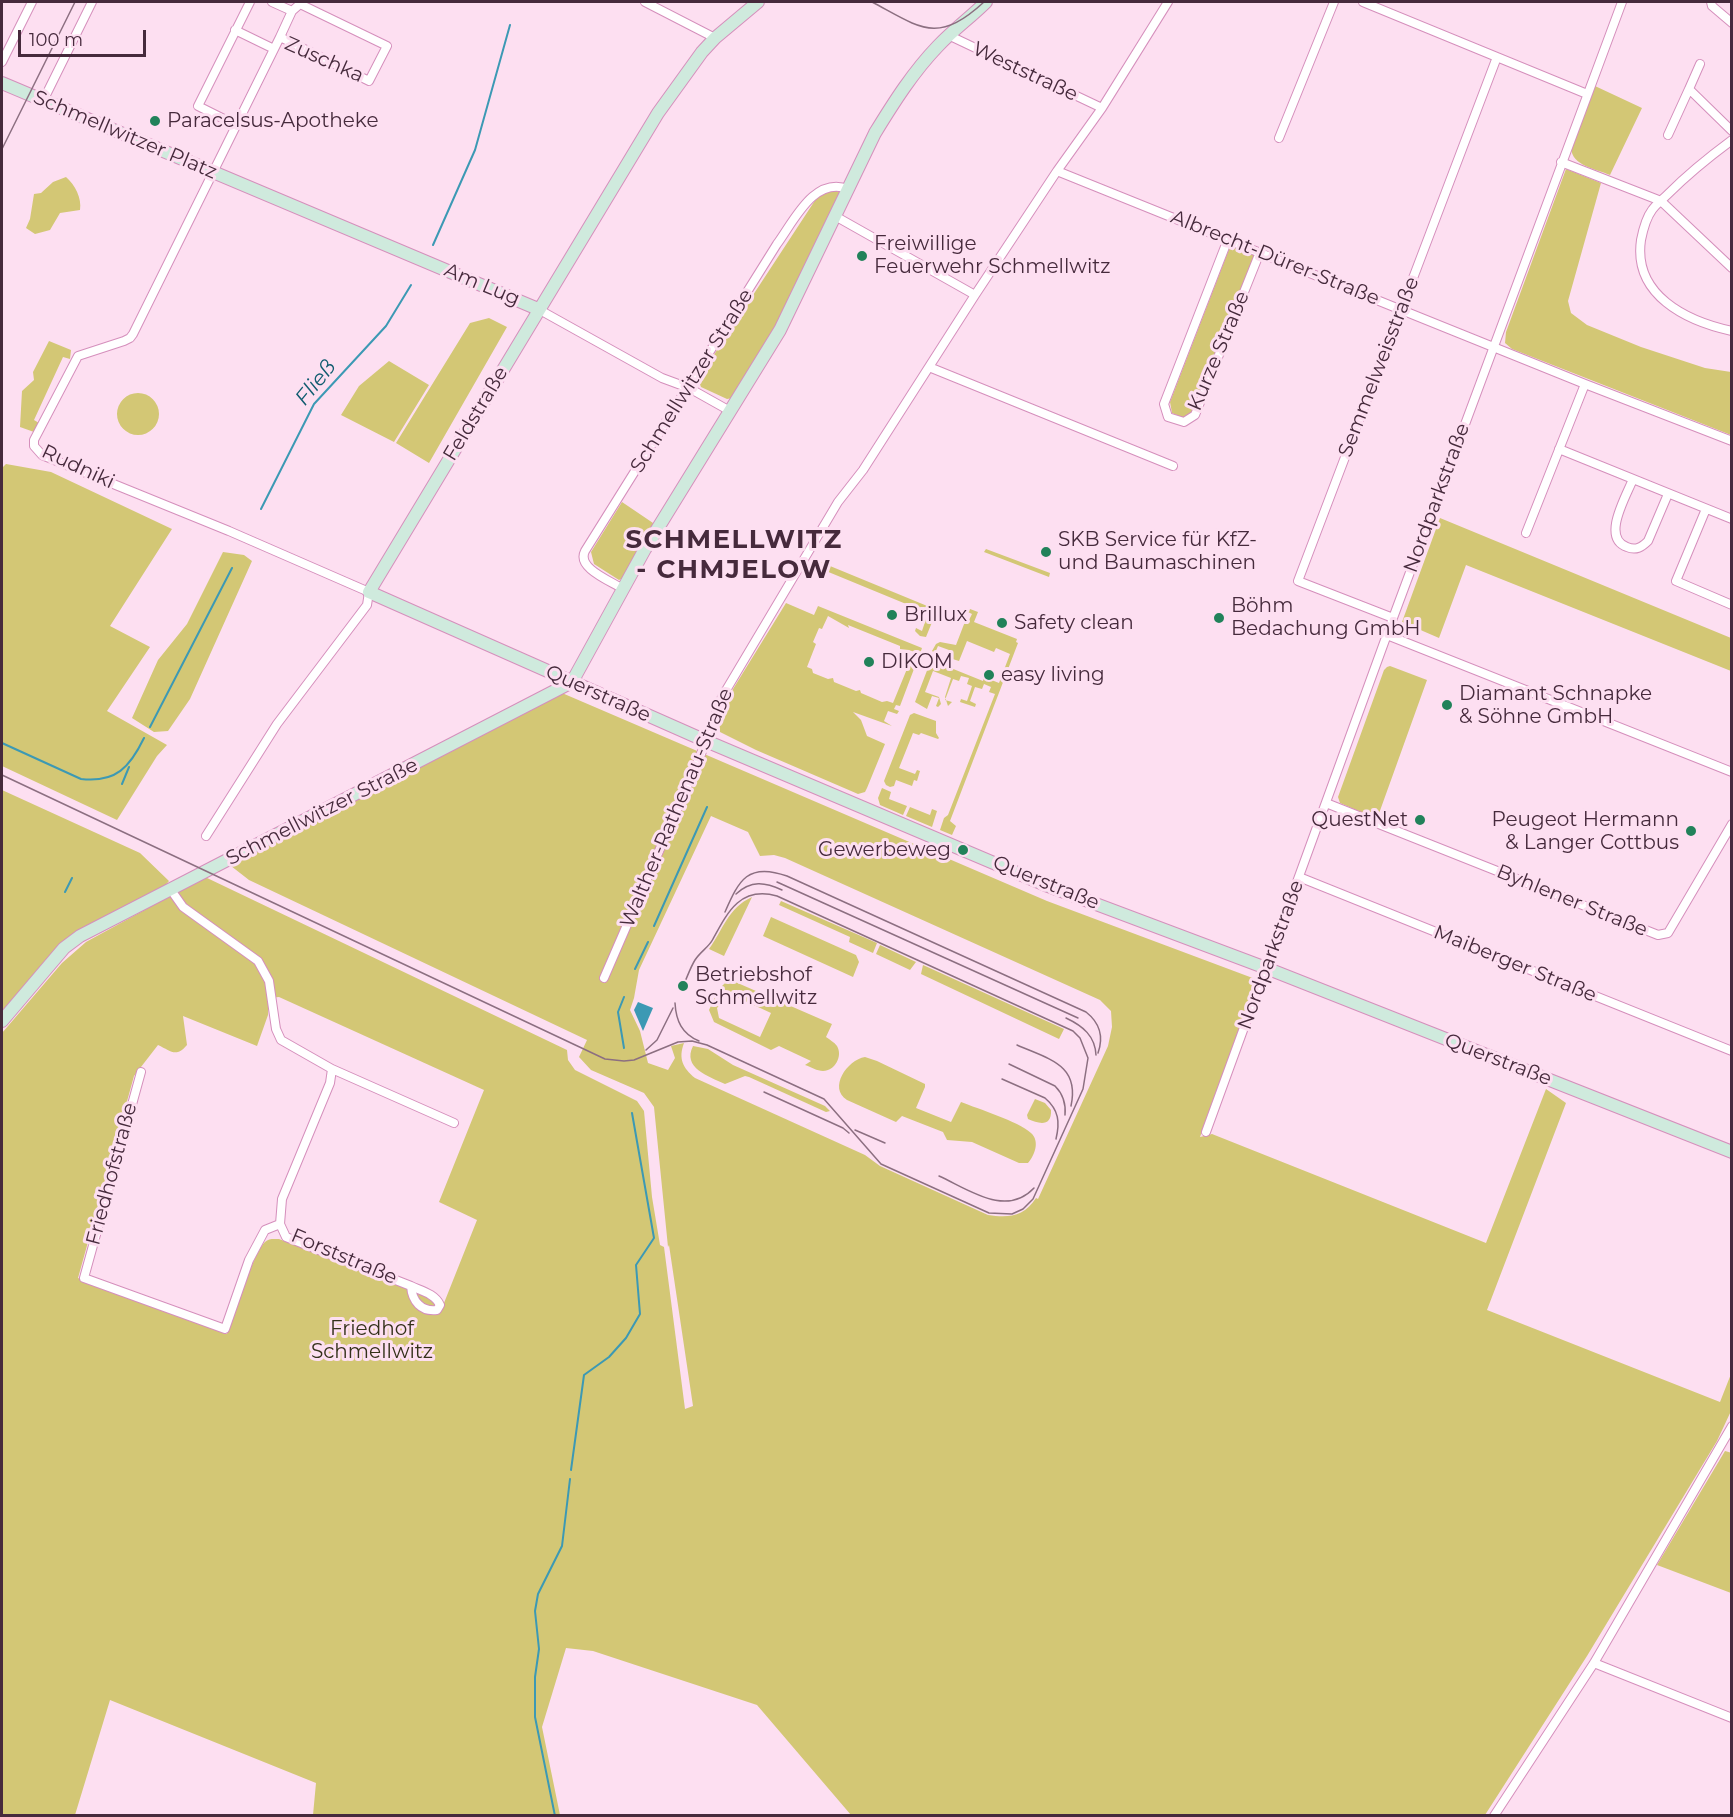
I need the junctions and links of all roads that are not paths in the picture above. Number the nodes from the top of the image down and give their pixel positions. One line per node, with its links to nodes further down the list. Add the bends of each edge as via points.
1 (32, 2): 21 (street)
2 (92, 2): 26 (street)
3 (250, 2): 15 (street)
4 (273, 2): 13 (street, Zuschka)
5 (645, 2): 18 (street)
6 (758, 2): 18 (street, Feldstraße)
7 (986, 2): 16 (street)
8 (1168, 2): 27 (street, Walther-Rathenau-Straße)
9 (1334, 2): 31 (street)
10 (1363, 2): 20 (street)
11 (1622, 2): 25 (street, Nordparkstraße)
12 (1711, 2): 14 (street)
13 (292, 11): 17 (street); 17 (street, Zuschka, via 300,4 387,46 369,81)
14 (1731, 23)
15 (236, 30): 19 (street); 28 (street, via 198,106)
16 (948, 35): 27 (street, Weststraße); 37 (street, via 908,81 875,133)
17 (280, 37): 19 (street, Zuschka)
18 (715, 38): 44 (street, Feldstraße, via 658,113)
19 (274, 49): 28 (street, Zuschka)
20 (1497, 57): 25 (street); 45 (street, Semmelweisstraße)
21 (2, 62)
22 (1700, 64): 24 (street)
23 (2, 83): 26 (street, Schmellwitzer Platz)
24 (1689, 89): 29 (street); 30 (street)
25 (1587, 94): 33 (street, Nordparkstraße)
26 (43, 101): 35 (street, Schmellwitzer Platz)
27 (1102, 108): 34 (street, Walther-Rathenau-Straße)
28 (236, 125): 35 (street, Zuschka)
29 (1731, 131)
30 (1668, 135)
31 (1279, 138)
32 (1731, 140): 38 (street, via 1695,166)
33 (1561, 162): 38 (street); 47 (street, Nordparkstraße)
34 (1057, 171): 40 (street, Albrecht-Dürer-Straße); 43 (street, Walther-Rathenau-Straße)
35 (212, 172): 36 (street, Schmellwitzer Platz); 61 (street, Rudniki, via 133,334 124,341 78,356 34,440 34,447 42,454)
36 (225, 178): 44 (street, Am Lug)
37 (848, 189): 39 (street); 50 (street, Schmellwitzer Straße, via 838,186 811,196)
38 (1661, 201): 42 (street); 46 (street, via 1645,224 1640,249 1641,266 1650,286 1675,308)
39 (835, 216): 43 (street); 51 (street, via 780,330)
40 (1228, 239): 41 (street, Albrecht-Dürer-Straße); 41 (street, Kurze Straße, via 1164,404 1168,417 1184,422 1195,415)
41 (1260, 252): 45 (street, Albrecht-Dürer-Straße)
42 (1731, 268)
43 (975, 295): 48 (street, Walther-Rathenau-Straße)
44 (538, 309): 50 (street, Am Lug, via 662,378); 61 (street, Feldstraße)
45 (1401, 309): 47 (street, Albrecht-Dürer-Straße); 63 (street, Semmelweisstraße, via 1298,581)
46 (1731, 331)
47 (1493, 346): 49 (street, Albrecht-Dürer-Straße); 63 (street, Nordparkstraße)
48 (929, 367): 54 (street); 66 (street, Walther-Rathenau-Straße, via 832,512 722,697)
49 (1585, 384): 52 (street, Albrecht-Dürer-Straße); 53 (street)
50 (689, 388): 51 (street, Am Lug); 60 (street, Schmellwitzer Straße, via 583,555 590,568)
51 (730, 411): 60 (street)
52 (1731, 441)
53 (1559, 449): 55 (street); 59 (street)
54 (1173, 466)
55 (1633, 479): 56 (street); 56 (street, via 1614,527 1618,542 1627,548 1636,549 1648,541)
56 (1668, 494): 57 (street)
57 (1706, 509): 58 (street); 62 (street, via 1676,581)
58 (1731, 519)
59 (1526, 533)
60 (622, 589): 65 (street)
61 (369, 592): 65 (street, Querstraße); 70 (street, Feldstraße, via 367,605 277,724)
62 (1731, 604)
63 (1393, 618): 64 (street, Nordparkstraße)
64 (1387, 635): 67 (street); 68 (street, Nordparkstraße)
65 (572, 682): 66 (street, Querstraße); 72 (street, Schmellwitzer Straße)
66 (706, 741): 73 (street, Querstraße, via 1048,886); 74 (street, Walther-Rathenau-Straße)
67 (1731, 772)
68 (1326, 803): 69 (street, Byhlener Straße, via 1658,935 1668,933); 71 (street, Nordparkstraße)
69 (1731, 824)
70 (206, 836)
71 (1299, 878): 73 (street, Nordparkstraße); 76 (street, Maiberger Straße)
72 (171, 890): 75 (street, Schmellwitzer Straße, via 64,948); 77 (street, via 183,908 258,962 269,981 281,1040)
73 (1266, 968): 80 (street, Nordparkstraße); 81 (street, Querstraße)
74 (604, 978)
75 (2, 1021)
76 (1731, 1051)
77 (332, 1069): 79 (street); 82 (street, via 330,1083 282,1200)
78 (141, 1072): 82 (street, Friedhofstraße, via 84,1278 225,1329 249,1260 265,1230)
79 (454, 1123)
80 (1206, 1132)
81 (1731, 1152)
82 (280, 1224): 83 (street, Forststraße, via 286,1237)
83 (411, 1286)
84 (1731, 1426): 85 (street)
85 (1721, 1444): 86 (street); 87 (street)
86 (1731, 1448)
87 (1594, 1663): 88 (street); 89 (street)
88 (1731, 1718)
89 (1494, 1815)

